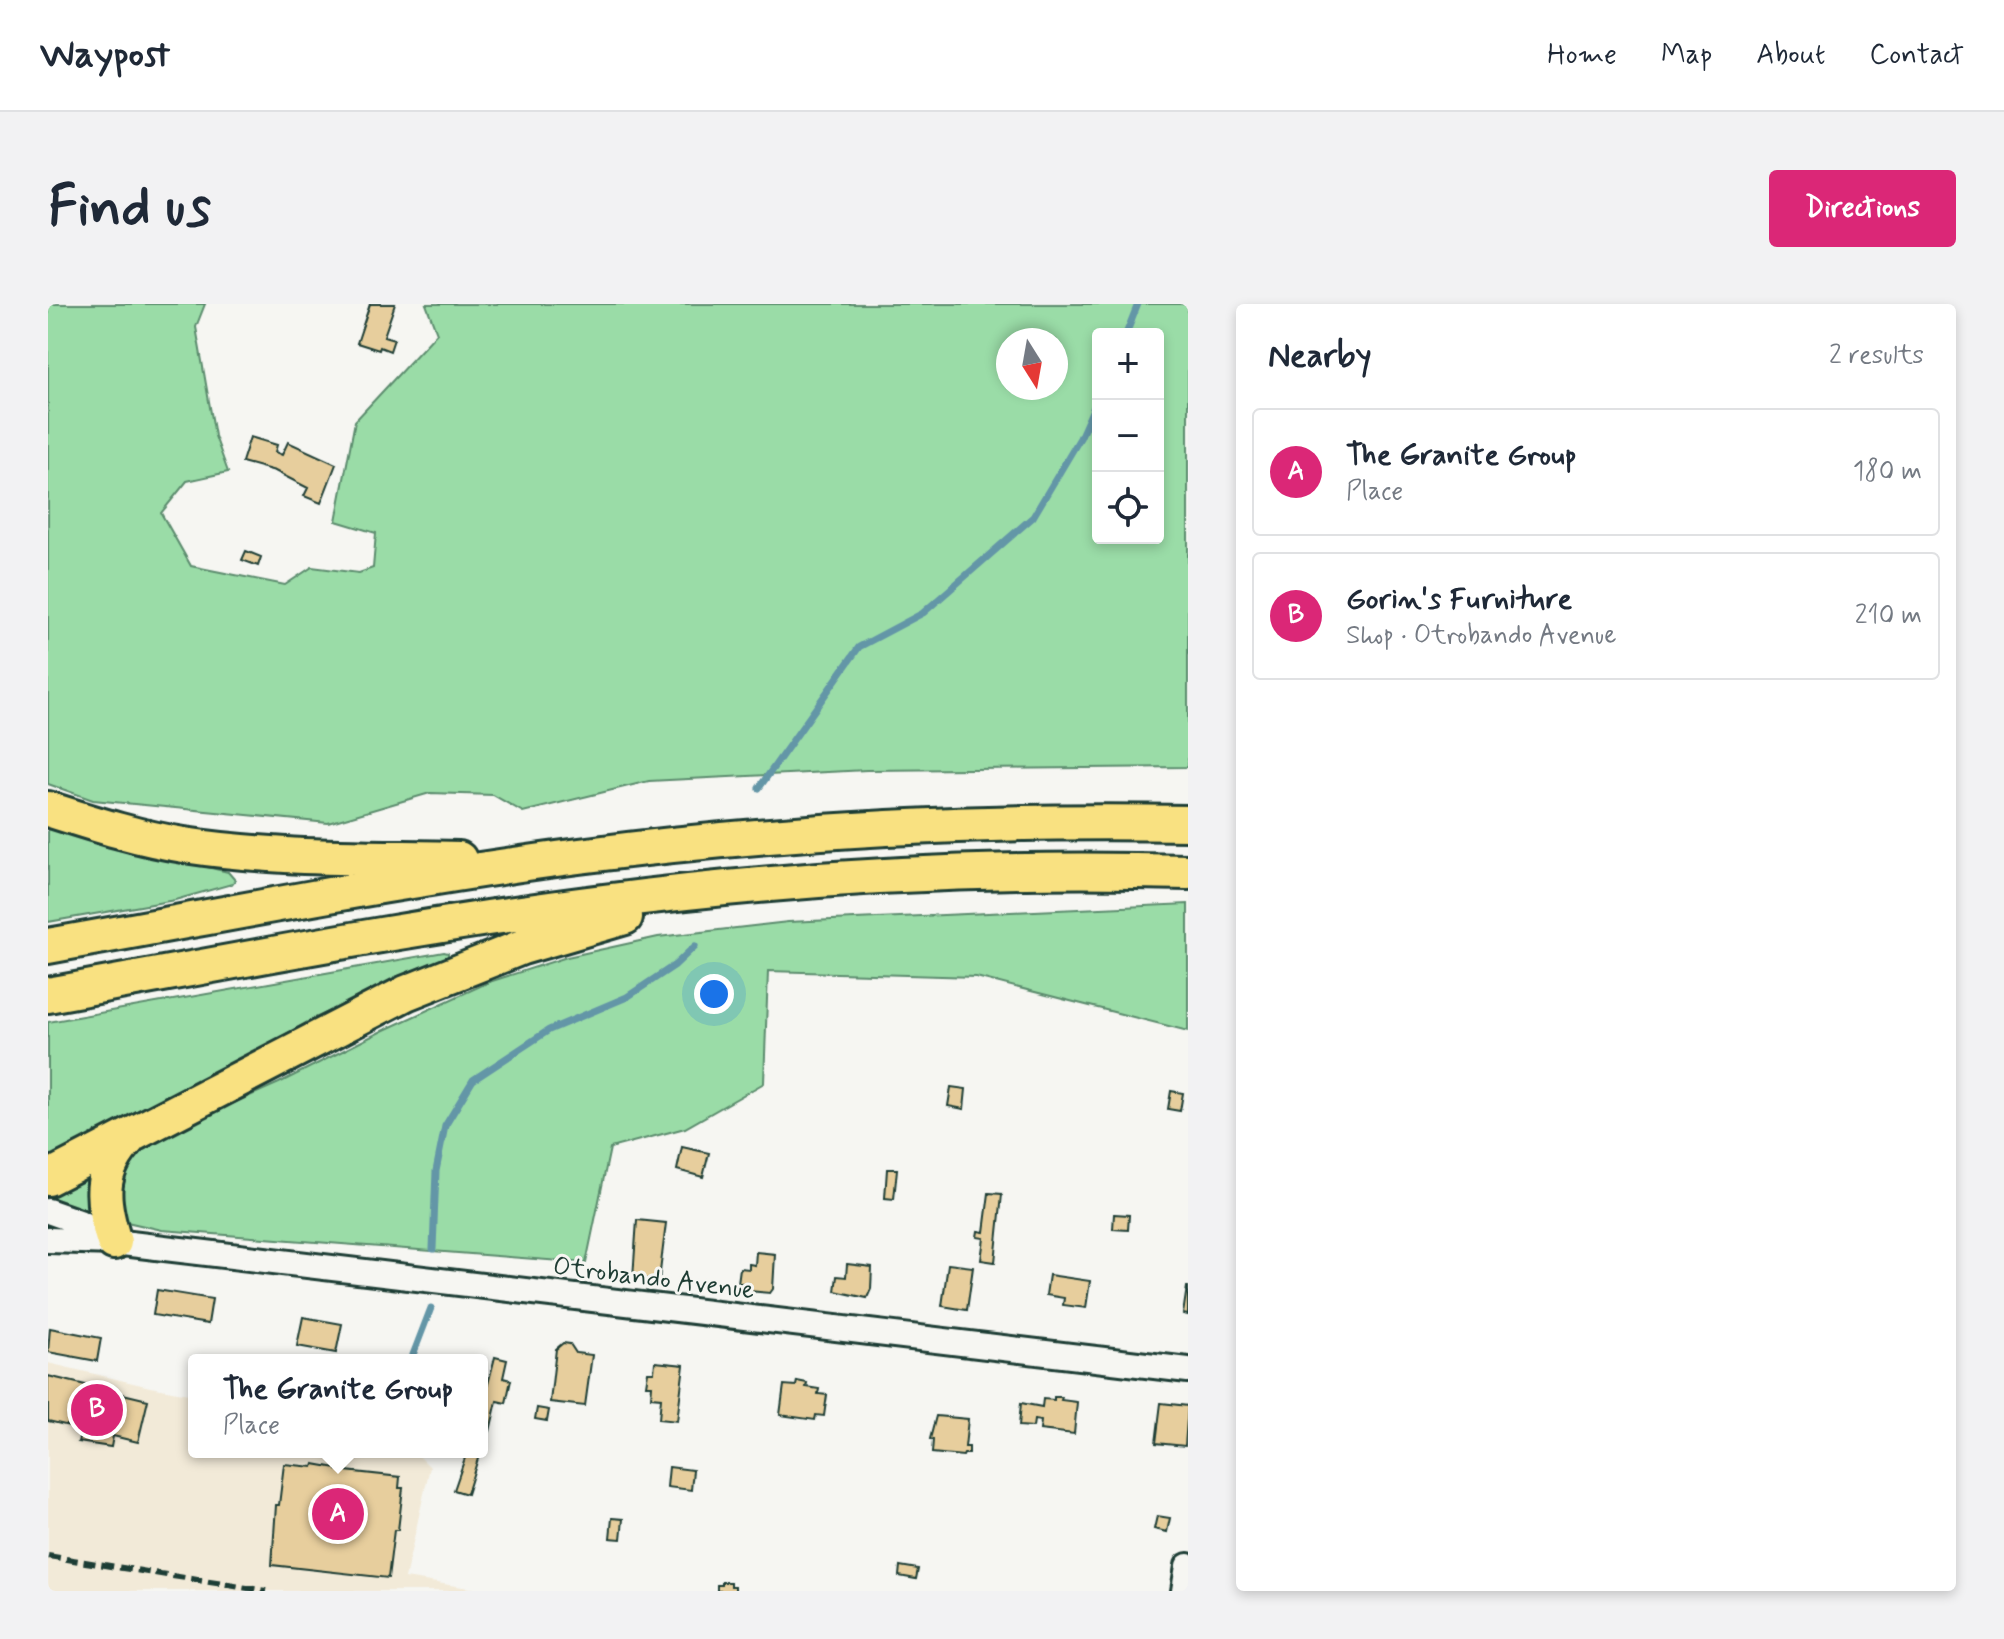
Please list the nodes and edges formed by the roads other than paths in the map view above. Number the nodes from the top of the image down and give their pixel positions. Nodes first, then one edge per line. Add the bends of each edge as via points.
1 (48, 809) edge
2 (1188, 823) edge
3 (547, 860) junction
4 (1188, 872) edge
5 (774, 884) junction
6 (48, 946) edge
7 (48, 995) edge
8 (132, 1134) junction
9 (48, 1178) edge
10 (48, 1211) edge
11 (48, 1240) edge
12 (114, 1242) junction
13 (1188, 1370) edge
14 (1188, 1566) edge
15 (1184, 1591) edge

1 - 3 highway via 148,837 223,850
2 - 3 highway via 864,830
3 - 6 highway
4 - 5 highway via 987,872
5 - 7 highway via 501,916
5 - 8 highway via 582,928 462,969 352,1019
8 - 9 highway
8 - 12 highway via 105,1179
10 - 12 street, Otrobando Avenue
11 - 12 street, Otrobando Avenue
12 - 13 street, Otrobando Avenue
14 - 15 street

